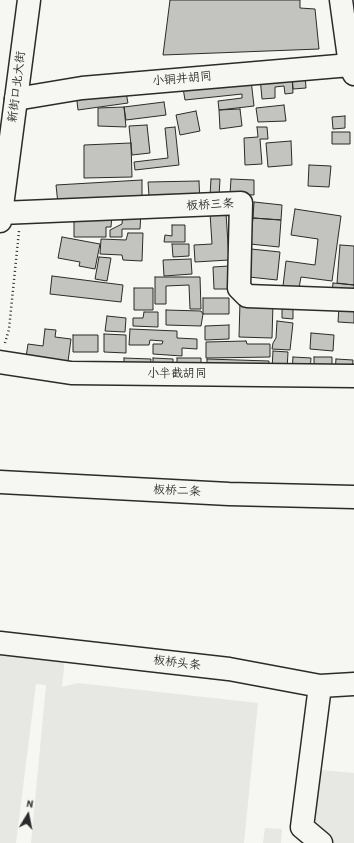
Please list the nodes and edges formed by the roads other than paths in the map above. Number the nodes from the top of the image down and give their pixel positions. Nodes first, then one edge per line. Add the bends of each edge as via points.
1 (29, 0) edge
2 (341, 0) edge
3 (352, 69) edge
4 (16, 99) junction
5 (0, 217) edge
6 (354, 300) edge
7 (0, 362) edge
8 (354, 376) edge
9 (0, 482) edge
10 (354, 497) edge
11 (0, 643) edge
12 (354, 684) edge
13 (320, 686) junction
14 (322, 843) edge

1 - 4 main road, 新街口北大街
2 - 3 main road
3 - 4 main road, 小铜井胡同 via 82,88
4 - 5 main road, 新街口北大街
5 - 6 main road, 板桥三条 via 241,203 239,288 247,296
7 - 8 main road, 小半截胡同 via 71,373
9 - 10 main road, 板桥二条 via 229,494
11 - 13 main road, 板桥头条 via 228,669
12 - 13 main road, 板桥头条
13 - 14 main road via 302,827

